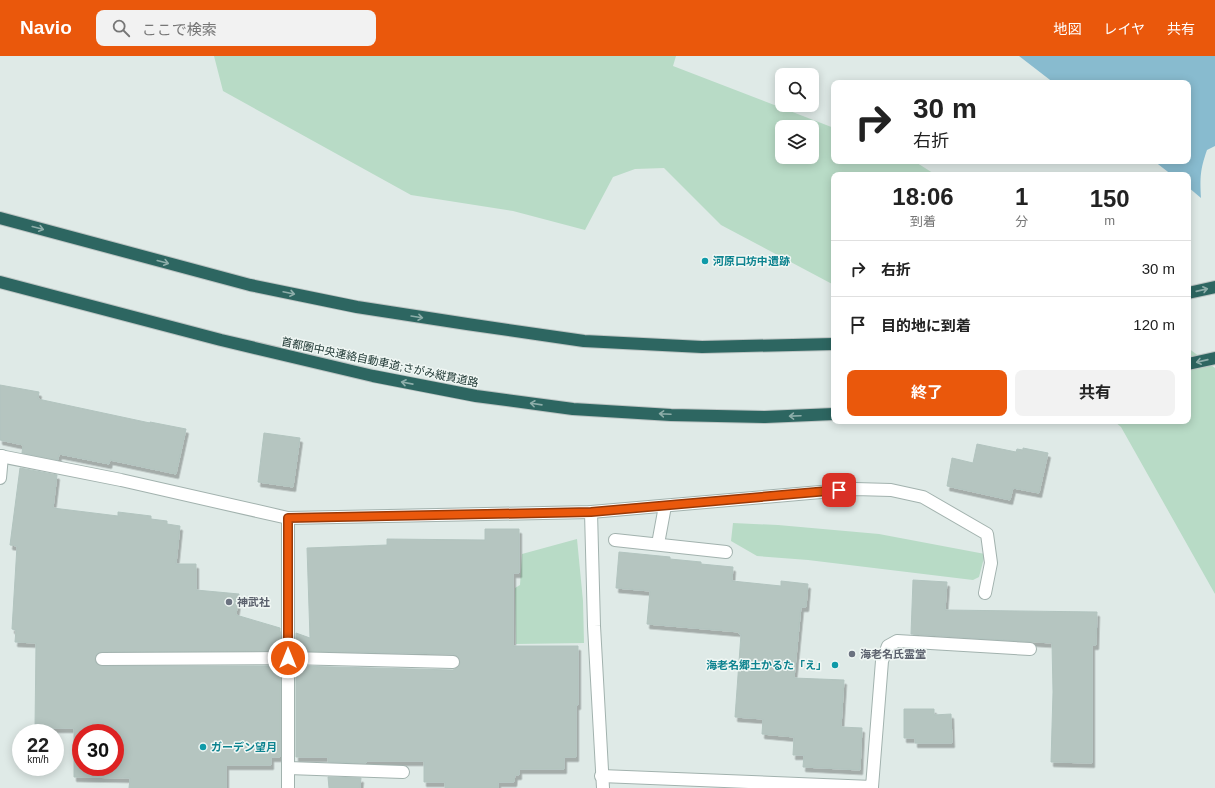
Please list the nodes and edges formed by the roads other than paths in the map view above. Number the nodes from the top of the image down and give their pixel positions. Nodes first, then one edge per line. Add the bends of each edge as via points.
1 (0, 218) edge
2 (0, 282) edge
3 (1215, 287) edge
4 (1191, 292) edge
5 (831, 344) edge
6 (1215, 358) edge
7 (1191, 363) edge
8 (831, 414) edge
9 (1, 456) edge
10 (0, 478) edge
11 (665, 506) junction
12 (591, 512) junction
13 (288, 518) junction
14 (615, 540) dead end
15 (658, 544) junction
16 (726, 552) dead end
17 (985, 593) dead end
18 (1030, 649) dead end
19 (288, 658) junction
20 (102, 659) dead end
21 (453, 662) dead end
22 (288, 768) junction
23 (403, 772) dead end
24 (602, 782) edge
25 (872, 787) edge
26 (288, 788) edge

1 -> 5 highway via 250,285 357,307 467,324 584,341 702,347
8 -> 2 highway, 首都圏中央連絡自動車道;さがみ縦貫道路 via 765,417 671,415 573,409 476,396 373,376 221,340
4 -> 3 highway
6 -> 7 highway
9 - 10 street
9 - 13 street
11 - 12 street
11 - 15 street
11 - 17 street via 855,489 891,490 923,497 987,534 991,563
12 - 13 street
12 - 24 street
13 - 19 street
14 - 15 street
15 - 16 street
18 - 25 street via 897,641 888,646 882,660
19 - 20 street
19 - 21 street
19 - 22 street
22 - 23 street
22 - 26 street
24 - 25 street

